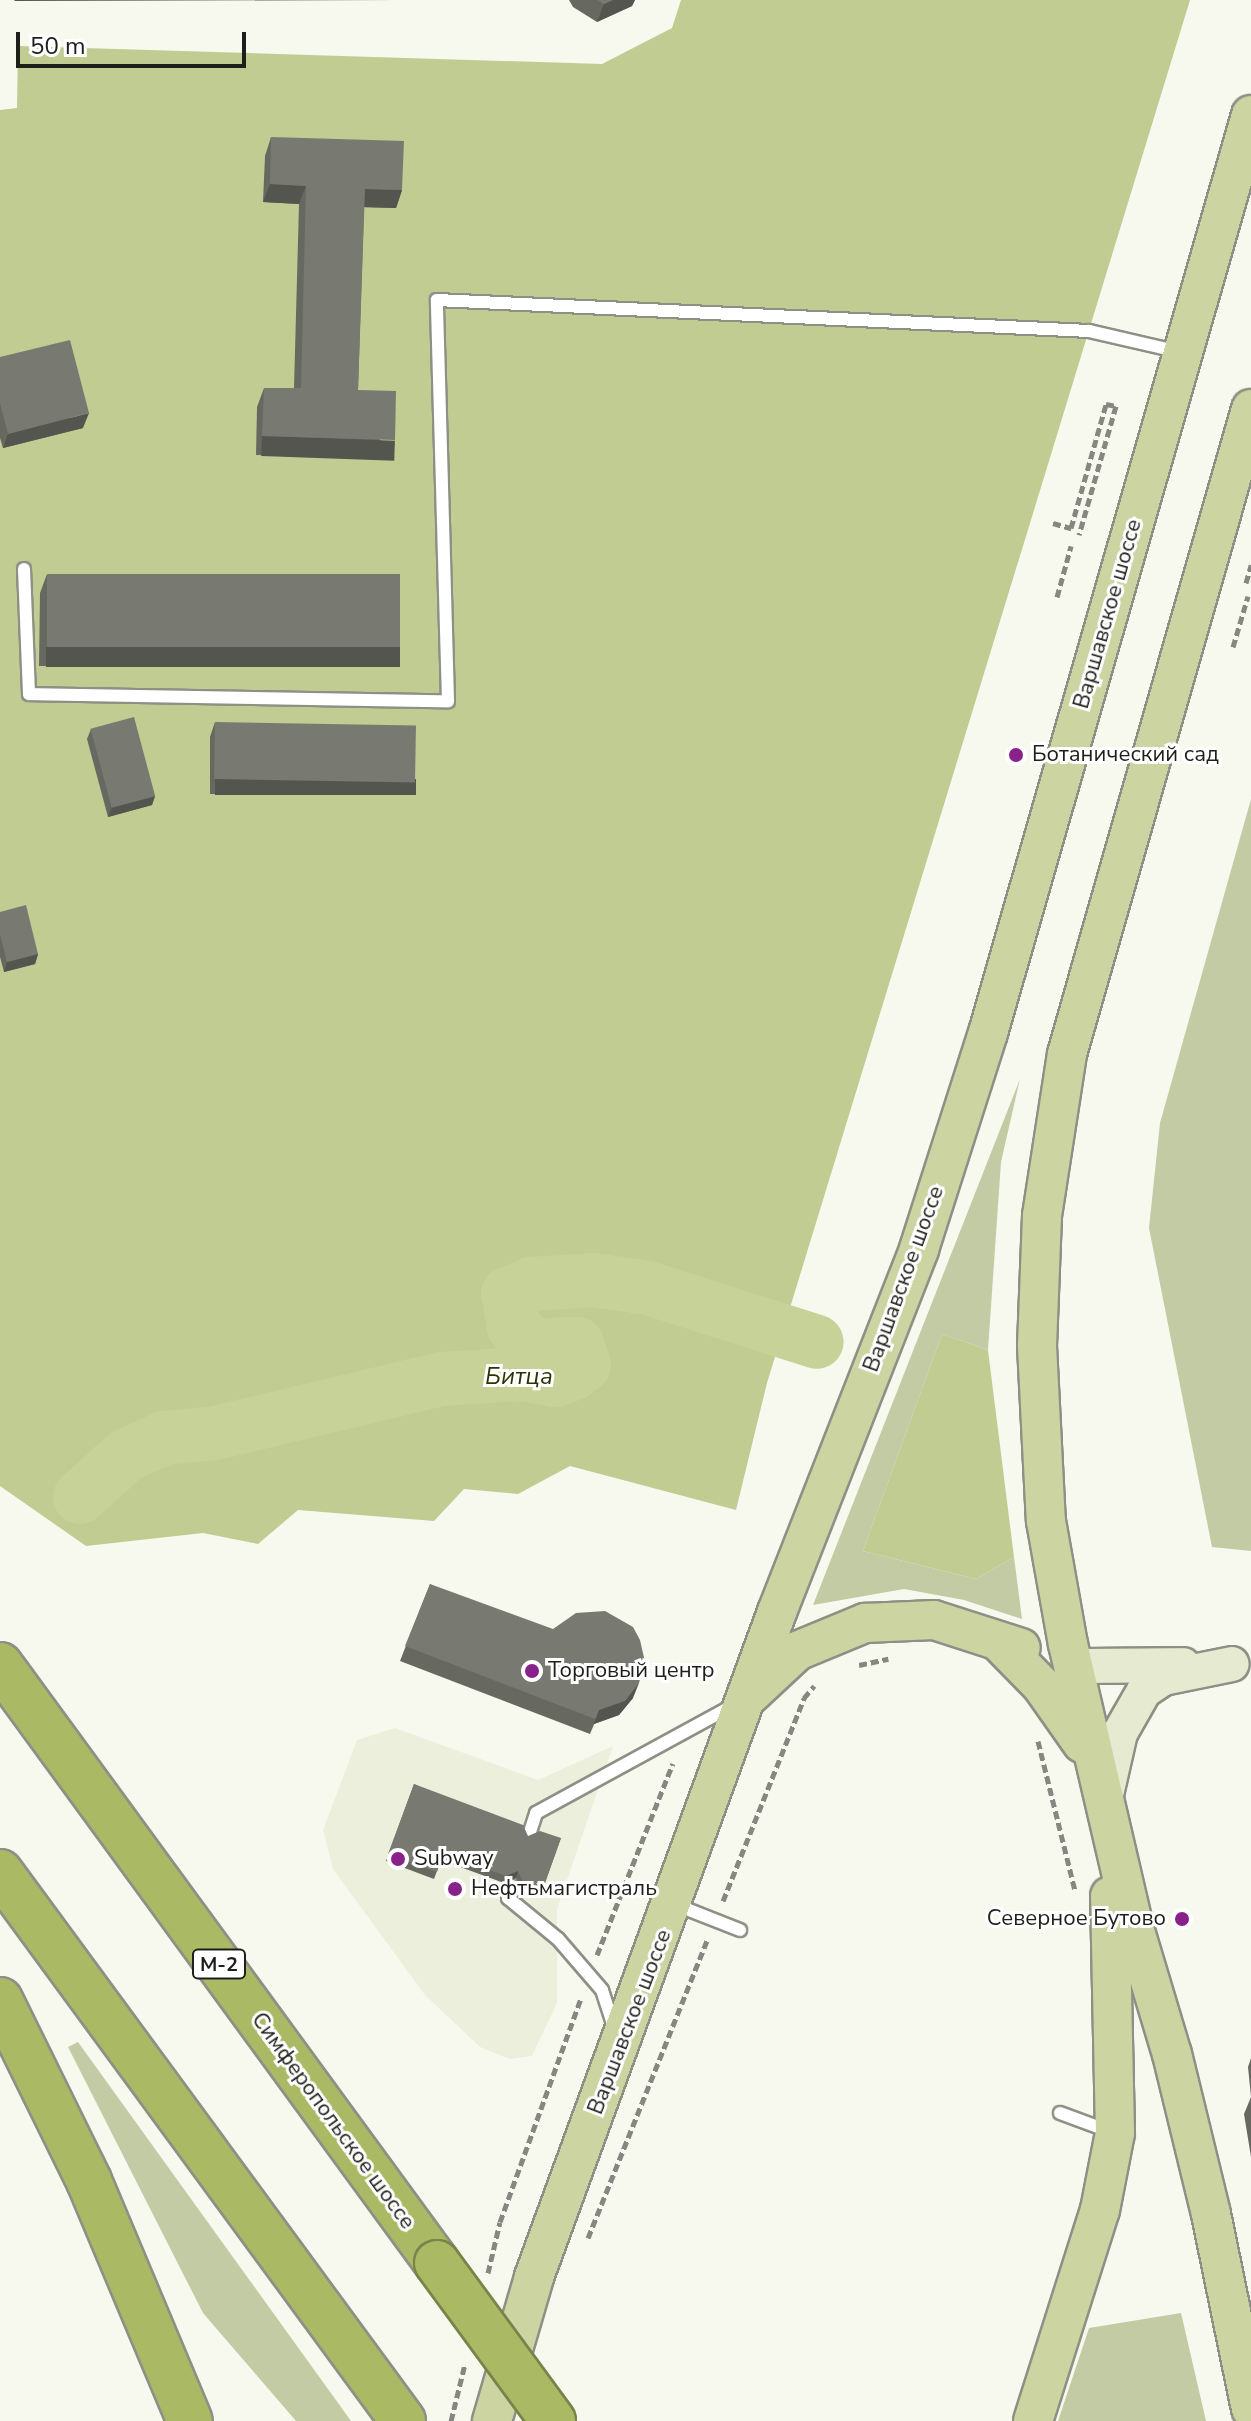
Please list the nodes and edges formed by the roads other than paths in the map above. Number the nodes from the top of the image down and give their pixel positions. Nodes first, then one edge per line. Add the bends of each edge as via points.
1 (1251, 115) edge
2 (1183, 353) junction
3 (1251, 409) edge
4 (24, 569) dead end
5 (998, 1641) junction
6 (1242, 1663) edge
7 (0, 1665) edge
8 (1072, 1666) junction
9 (747, 1697) junction
10 (1105, 1799) junction
11 (529, 1835) edge
12 (0, 1872) edge
13 (512, 1886) edge
14 (674, 1904) junction
15 (740, 1930) dead end
16 (0, 2000) edge
17 (621, 2048) junction
18 (1060, 2113) dead end
19 (1115, 2133) junction
20 (1211, 2214) junction
21 (1251, 2326) edge
22 (1251, 2409) edge
23 (400, 2416) edge
24 (190, 2421) edge
25 (492, 2421) edge
26 (553, 2421) edge
27 (1033, 2421) edge

1 - 2 main road, Варшавское шоссе
2 - 4 lane via 1089,331 437,300 448,701 29,694
2 - 9 main road, Варшавское шоссе via 988,1033 924,1234
3 - 8 main road via 1172,677 1056,1108 1041,1230 1038,1401 1046,1521
5 - 8 main road
5 - 9 main road via 934,1620 865,1623 797,1651
5 - 10 main road via 1069,1721
6 - 8 street
6 - 10 street via 1163,1678 1144,1691 1120,1733
7 - 26 highway, Симферопольское шоссе / М-2, bridge
8 - 10 main road
9 - 11 lane via 536,1813
9 - 14 main road, Варшавское шоссе
10 - 19 main road via 1116,2008
10 - 20 main road
12 - 23 highway
13 - 17 lane via 508,1898 558,1939 602,1990
14 - 15 lane
14 - 17 main road, Варшавское шоссе
16 - 24 highway via 89,2181
17 - 25 main road, Варшавское шоссе via 534,2277
18 - 19 lane
19 - 27 main road via 1100,2210
20 - 21 main road
20 - 22 main road

